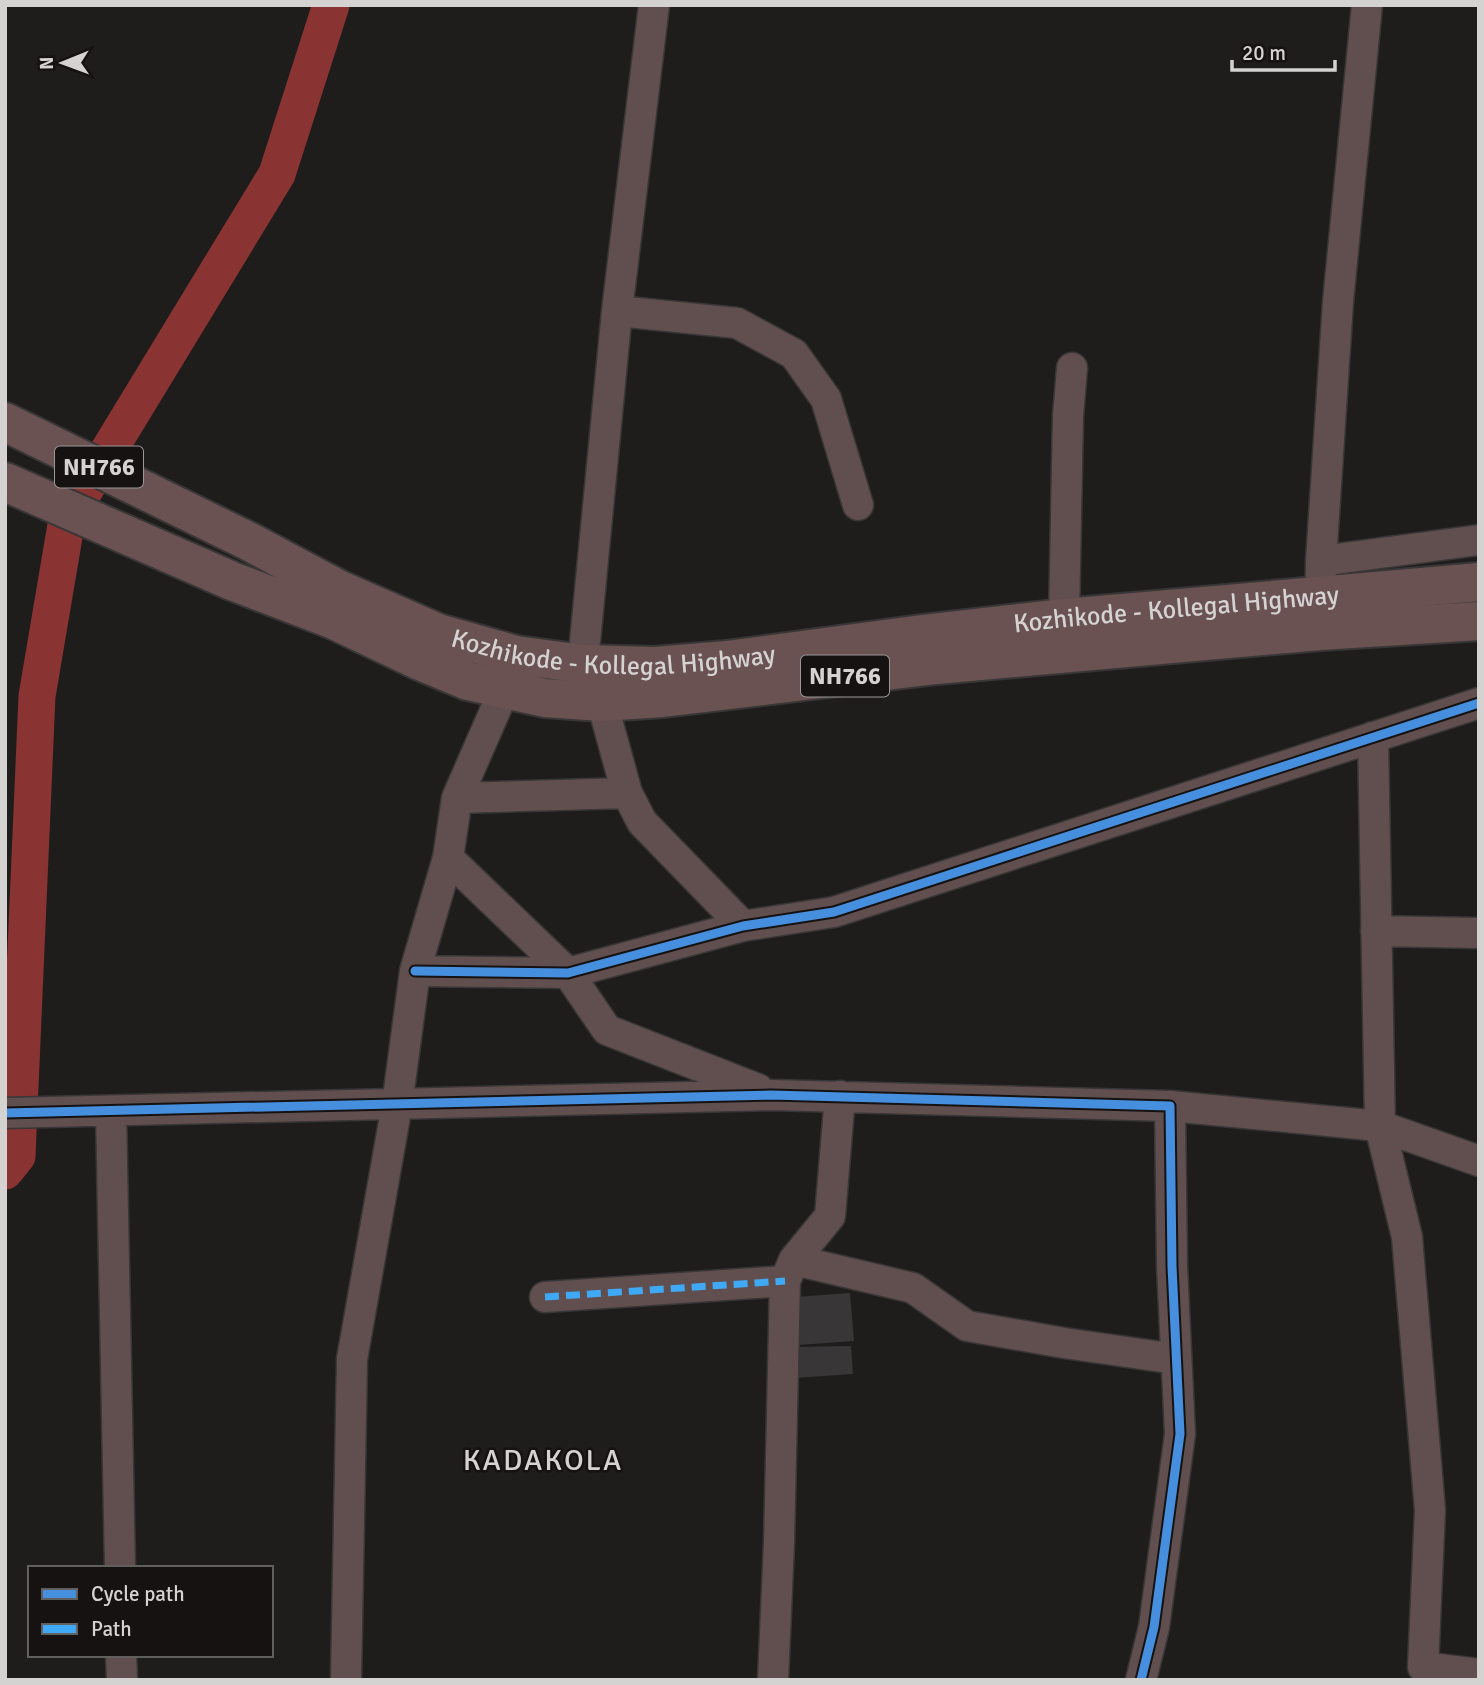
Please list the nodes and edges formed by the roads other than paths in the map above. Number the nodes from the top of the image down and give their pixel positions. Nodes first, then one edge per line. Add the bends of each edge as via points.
1 (654, 5) edge
2 (1367, 5) edge
3 (617, 311) junction
4 (1072, 368) dead end
5 (18, 428) edge
6 (5, 482) edge
7 (858, 505) dead end
8 (1479, 540) edge
9 (1479, 582) edge
10 (1320, 596) junction
11 (1064, 618) junction
12 (1479, 621) edge
13 (505, 688) junction
14 (588, 689) junction
15 (1479, 703) edge
16 (1373, 737) junction
17 (627, 793) junction
18 (457, 798) junction
19 (448, 858) junction
20 (743, 926) junction
21 (1376, 931) junction
22 (1479, 933) edge
23 (415, 971) junction
24 (568, 973) junction
25 (771, 1095) junction
26 (840, 1096) junction
27 (397, 1105) junction
28 (1170, 1106) junction
29 (102, 1111) junction
30 (5, 1113) edge
31 (1380, 1126) junction
32 (1479, 1161) edge
33 (790, 1271) junction
34 (545, 1297) dead end
35 (1176, 1359) junction
36 (120, 1566) edge
37 (121, 1657) edge
38 (1420, 1673) edge
39 (1479, 1674) edge
40 (122, 1680) edge
41 (346, 1680) edge
42 (773, 1680) edge
43 (1141, 1680) edge

1 - 3 street
2 - 10 street via 1338,302
3 - 7 street via 737,323 794,354 827,399
3 - 14 street
4 - 11 street
5 - 14 highway, Kozhikode - Kollegal Highway / NH766 via 340,590 438,633 516,655
6 - 13 highway, Kozhikode - Kollegal Highway / NH766 via 468,681
8 - 10 street
9 - 10 highway, Kozhikode - Kollegal Highway / NH766
10 - 11 highway, Kozhikode - Kollegal Highway / NH766
10 - 12 highway, Kozhikode - Kollegal Highway / NH766
10 - 14 highway, Kozhikode - Kollegal Highway / NH766 via 936,665 663,698
11 - 14 highway, Kozhikode - Kollegal Highway / NH766 via 655,666
13 - 14 highway, Kozhikode - Kollegal Highway / NH766 via 545,698
13 - 18 street
14 - 17 street
15 - 16 street
16 - 20 street via 834,912
16 - 21 street
17 - 18 street
17 - 20 street via 642,822
18 - 19 street
19 - 23 street
19 - 24 street
20 - 24 street
21 - 22 street
21 - 31 street
23 - 24 street
23 - 27 street
24 - 25 street via 607,1030
25 - 26 street
25 - 27 street
26 - 28 street
26 - 33 street via 830,1216
27 - 29 street
27 - 41 street via 352,1359
28 - 31 street
28 - 35 street
29 - 30 street
29 - 36 street
31 - 32 street
31 - 38 street via 1407,1237 1430,1510
33 - 34 street
33 - 35 street via 913,1287 967,1326
33 - 42 street
35 - 43 street via 1180,1434 1154,1628
37 - 40 street
38 - 39 street

